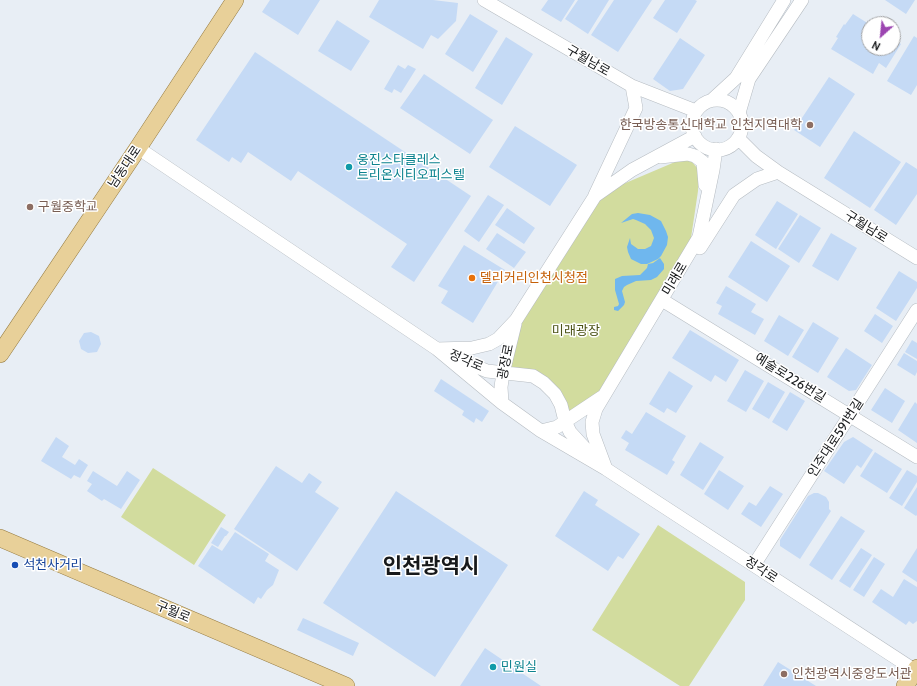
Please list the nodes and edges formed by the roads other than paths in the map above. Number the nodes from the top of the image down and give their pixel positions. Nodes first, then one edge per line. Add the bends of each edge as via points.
1 (235, 0) edge
2 (484, 0) edge
3 (784, 0) edge
4 (802, 0) edge
5 (632, 86) junction
6 (712, 100) junction
7 (696, 111) junction
8 (739, 113) junction
9 (695, 136) junction
10 (738, 138) junction
11 (138, 148) junction
12 (716, 149) junction
13 (654, 158) junction
14 (778, 172) junction
15 (595, 196) junction
16 (707, 197) junction
17 (688, 258) junction
18 (917, 258) edge
19 (662, 300) junction
20 (917, 310) edge
21 (516, 320) junction
22 (437, 349) junction
23 (0, 354) edge
24 (503, 373) junction
25 (603, 396) junction
26 (502, 403) junction
27 (850, 415) junction
28 (565, 422) junction
29 (541, 431) junction
30 (917, 457) edge
31 (606, 469) junction
32 (0, 538) edge
33 (754, 566) junction
34 (916, 670) edge
35 (346, 686) edge
36 (905, 686) edge

1 - 11 main road, 남동대로
2 - 5 street, 구월남로
3 - 6 street via 736,78
4 - 8 street via 749,79
5 - 7 street, 구월남로
5 - 15 street via 636,108
6 - 7 street
6 - 8 street via 725,101
7 - 9 street via 692,123
8 - 10 street via 742,126
9 - 12 street via 703,145
9 - 13 street
10 - 12 street via 728,147
10 - 14 street, 구월남로 via 756,156
11 - 22 street
11 - 23 main road, 남동대로
12 - 16 street, 미래로
13 - 15 street
13 - 16 street via 688,154 695,156 703,162
14 - 17 street via 757,179 734,195 698,251
14 - 18 street, 구월남로
15 - 21 street
16 - 17 street, 미래로 via 699,237
17 - 19 street, 미래로
19 - 25 street, 미래로
19 - 27 street, 예술로226번길
20 - 27 street, 인주대로591번길
21 - 22 street via 498,339 489,344 472,348
21 - 24 street, 광장로
22 - 24 street, 정각로 via 486,371
22 - 26 street, 정각로
24 - 26 street, 광장로
24 - 28 street, 정각로 via 532,376 544,383 561,405
25 - 28 street
25 - 31 street, 미래로 via 592,422 593,434
26 - 29 street, 정각로
27 - 30 street, 예술로226번길
27 - 33 street, 인주대로591번길
28 - 29 street
28 - 31 street, 정각로 via 582,446
29 - 31 street, 정각로
31 - 33 street, 정각로
32 - 35 main road, 구월로
33 - 34 street, 정각로
34 - 36 main road

